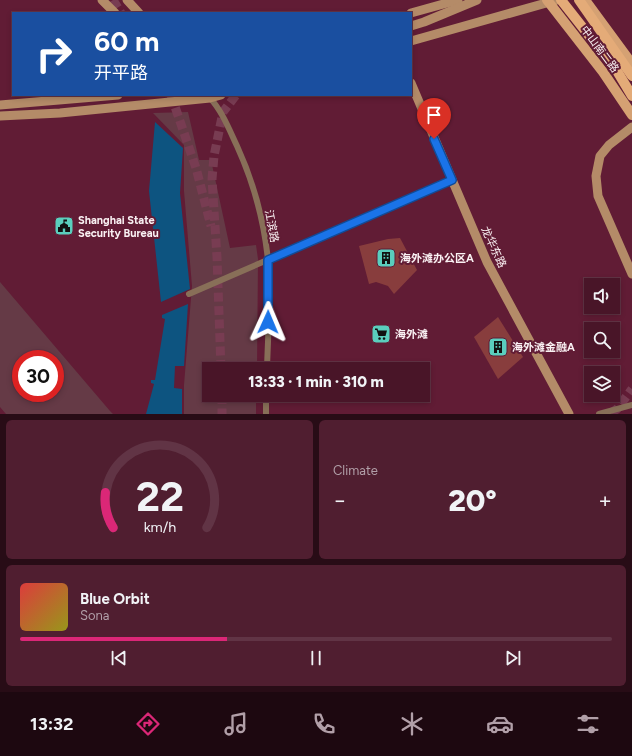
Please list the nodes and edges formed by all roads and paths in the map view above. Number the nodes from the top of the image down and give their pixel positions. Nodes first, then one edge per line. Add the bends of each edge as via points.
1 (102, 0) edge
2 (127, 0) edge
3 (458, 0) edge
4 (477, 0) edge
5 (562, 0) edge
6 (579, 0) edge
7 (585, 0) edge
8 (551, 1) edge
9 (114, 12) edge
10 (138, 12) edge
11 (412, 13) edge
12 (412, 26) edge
13 (412, 41) edge
14 (632, 64) edge
15 (632, 76) edge
16 (412, 85) edge
17 (106, 96) edge
18 (208, 96) edge
19 (632, 96) edge
20 (0, 105) edge
21 (632, 115) edge
22 (0, 116) edge
23 (632, 127) edge
24 (452, 180) junction
25 (268, 260) junction
26 (632, 274) edge
27 (189, 294) dead end
28 (267, 362) edge
29 (266, 402) edge
30 (632, 405) edge
31 (266, 414) edge
32 (569, 414) edge
33 (599, 414) edge

1 - 9 main road
2 - 10 main road
3 - 11 main road
4 - 12 main road
5 - 19 highway via 617,71
6 - 15 highway
7 - 14 main road, 中山南二路
8 - 13 main road
8 - 21 main road, 中山南二路
16 - 24 main road, 龙华东路
17 - 20 main road
18 - 22 main road via 60,113
18 - 25 street, 江滨路 via 215,103 232,134 247,171 259,211
23 - 26 main road via 608,145 600,156 596,176 598,196
24 - 25 street
24 - 32 main road, 龙华东路 via 487,262
25 - 27 street
25 - 28 street, 江滨路
29 - 31 street
30 - 33 street

